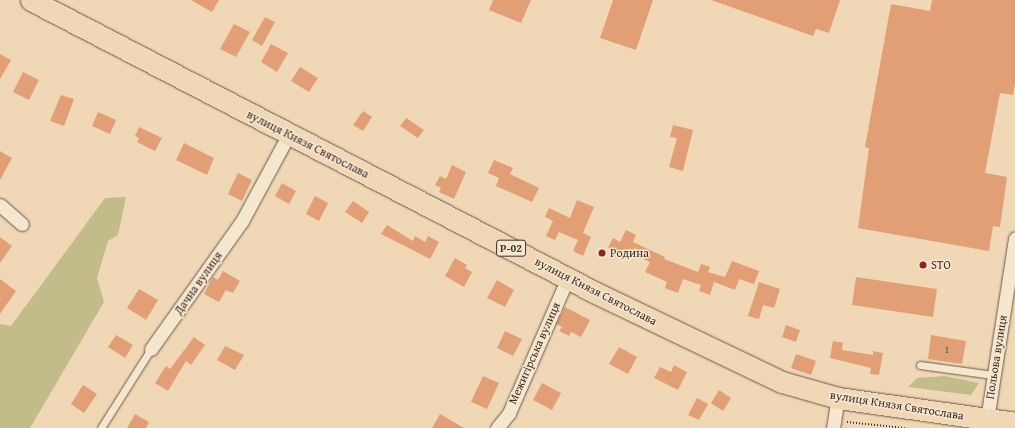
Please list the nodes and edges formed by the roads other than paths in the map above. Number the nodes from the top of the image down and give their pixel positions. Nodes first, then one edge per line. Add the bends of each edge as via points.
1 (31, 0) edge
2 (289, 134) junction
3 (0, 205) edge
4 (22, 224) dead end
5 (1015, 238) edge
6 (568, 277) junction
7 (151, 349) joint
8 (920, 365) dead end
9 (993, 375) junction
10 (838, 398) junction
11 (986, 423) edge
12 (1015, 423) edge
13 (834, 424) edge
14 (101, 428) edge
15 (497, 428) edge

1 - 2 main road, вулиця Князя Святослава / Р-02
2 - 6 main road, вулиця Князя Святослава / Р-02
2 - 7 street, Дачна вулиця via 242,221
3 - 4 street
5 - 9 street, Польова вулиця
6 - 10 main road, вулиця Князя Святослава / Р-02 via 782,382
6 - 15 street, Межигірська вулиця via 511,408
7 - 14 lane, Дачна вулиця
8 - 9 lane
9 - 11 street, Польова вулиця
10 - 11 main road, вулиця Князя Святослава / Р-02
10 - 13 street
11 - 12 main road, вулиця Князя Святослава / Р-02

